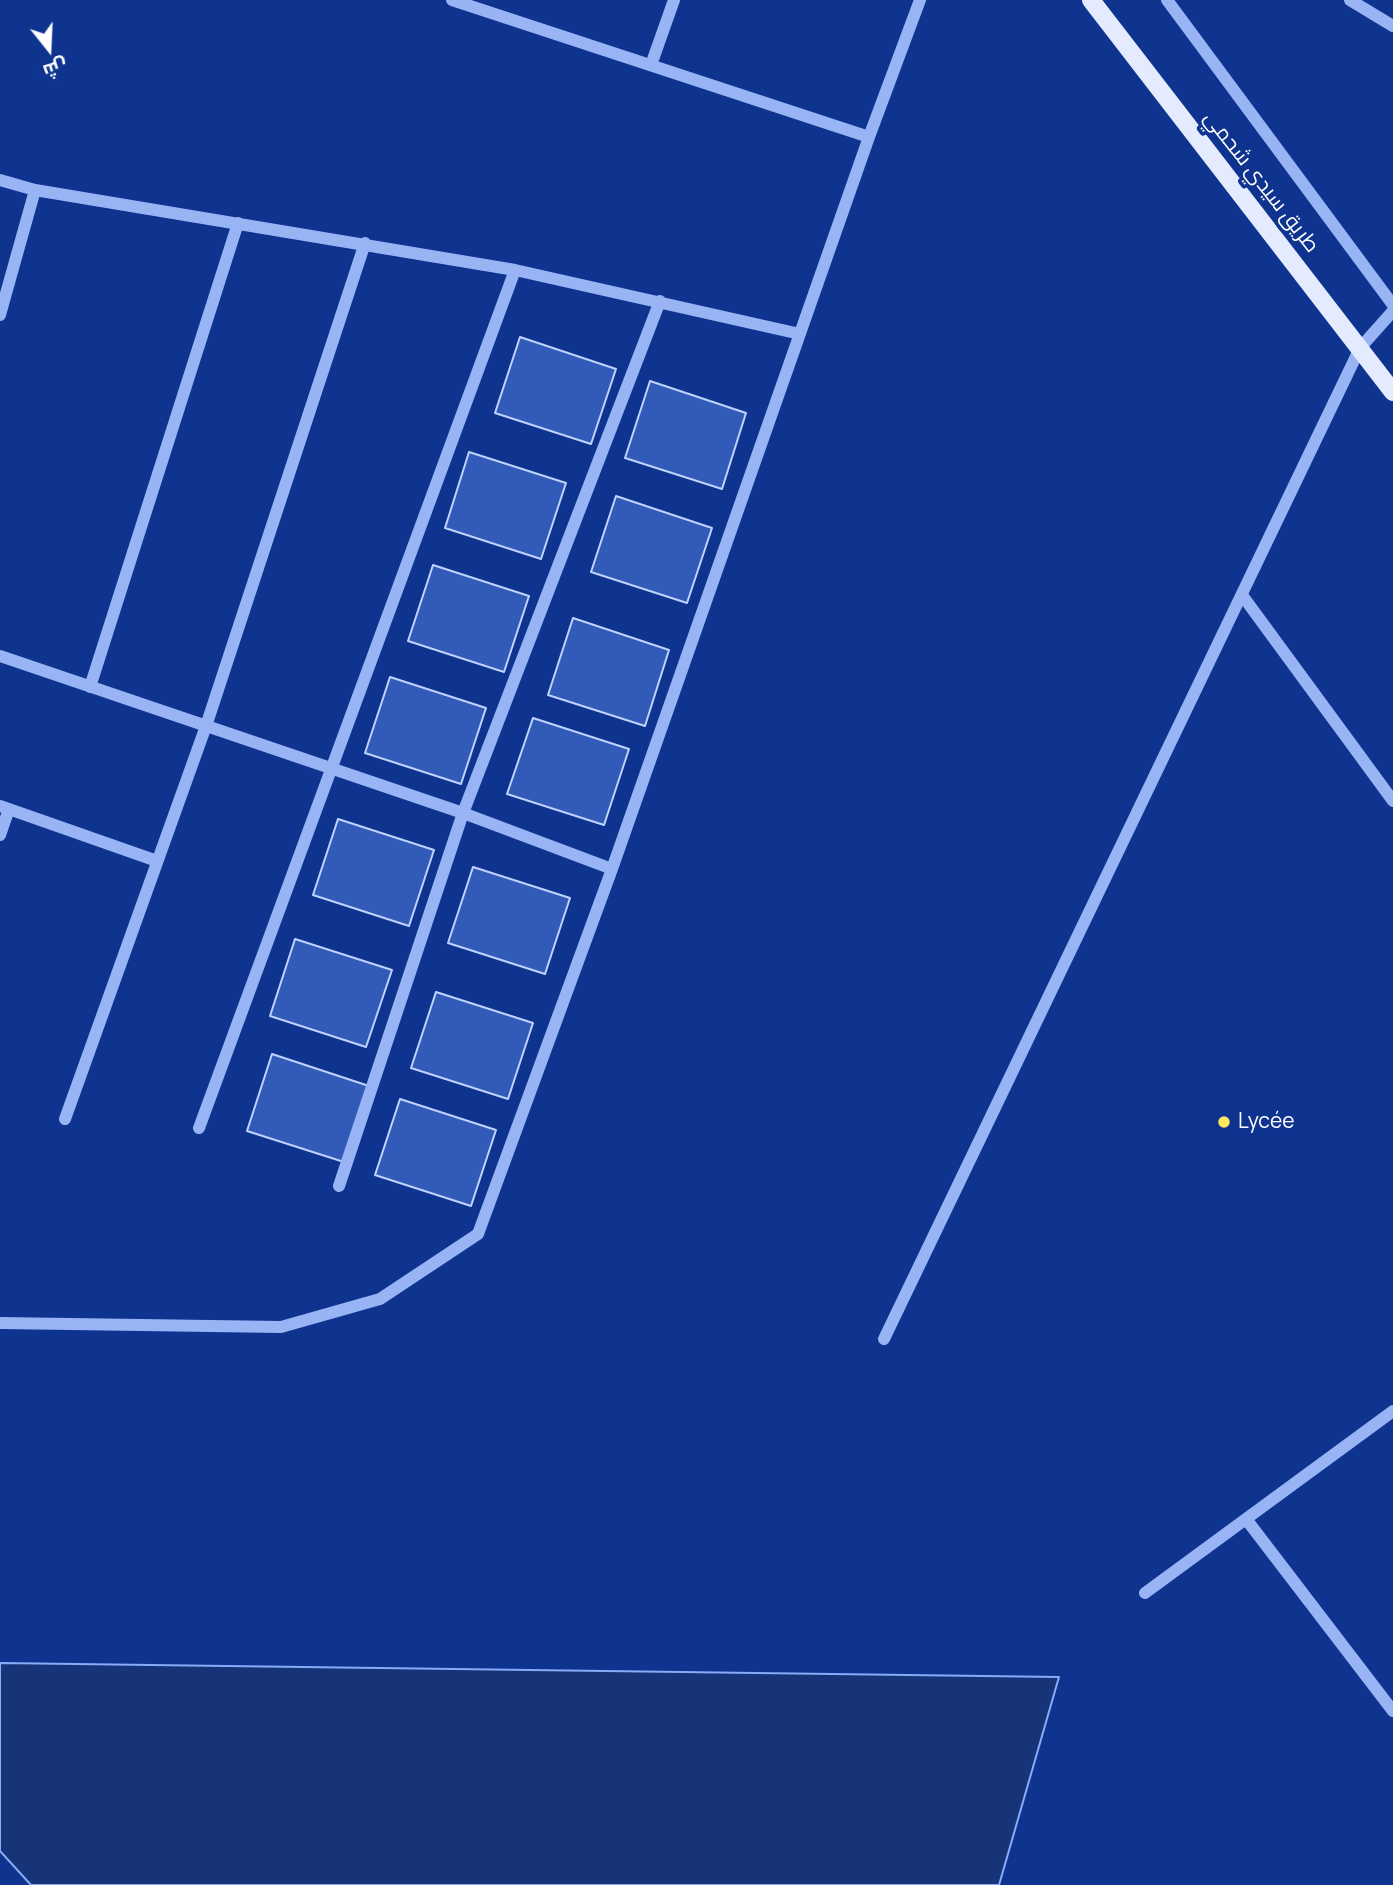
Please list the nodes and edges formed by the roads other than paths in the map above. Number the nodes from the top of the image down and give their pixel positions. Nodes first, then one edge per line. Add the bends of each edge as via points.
1 (452, 0) edge
2 (674, 0) edge
3 (920, 0) edge
4 (1091, 0) edge
5 (1167, 0) edge
6 (1350, 0) edge
7 (1393, 26) edge
8 (651, 65) junction
9 (869, 137) junction
10 (0, 180) edge
11 (35, 190) junction
12 (238, 223) junction
13 (365, 243) junction
14 (515, 270) junction
15 (660, 301) junction
16 (1393, 305) edge
17 (1393, 311) edge
18 (0, 315) edge
19 (800, 334) junction
20 (1360, 348) junction
21 (1393, 393) edge
22 (1242, 595) junction
23 (0, 656) edge
24 (90, 687) junction
25 (206, 726) junction
26 (330, 768) junction
27 (1393, 801) edge
28 (5, 807) edge
29 (463, 813) junction
30 (0, 835) edge
31 (158, 861) junction
32 (612, 869) junction
33 (65, 1119) dead end
34 (199, 1128) dead end
35 (339, 1186) dead end
36 (0, 1323) edge
37 (884, 1339) dead end
38 (1393, 1412) edge
39 (1247, 1519) junction
40 (1145, 1593) dead end
41 (1393, 1711) edge

1 - 8 street
2 - 8 street
3 - 9 street
4 - 20 main road, طريق سيدي شحمي
5 - 16 street
6 - 7 street
8 - 9 street
9 - 19 street
10 - 11 street
11 - 12 street
11 - 18 street
12 - 13 street
12 - 24 street
13 - 14 street
13 - 25 street
14 - 15 street
14 - 26 street
15 - 19 street
15 - 29 street
17 - 20 street
19 - 32 street
20 - 21 main road, طريق سيدي شحمي
20 - 22 street
22 - 27 street
22 - 37 street
23 - 24 street
24 - 25 street
25 - 26 street
25 - 31 street
26 - 29 street
26 - 34 street
28 - 30 street
28 - 31 street
29 - 32 street
29 - 35 street
31 - 33 street
32 - 36 street via 478,1234 380,1299 281,1327
38 - 39 street
39 - 40 street
39 - 41 street

